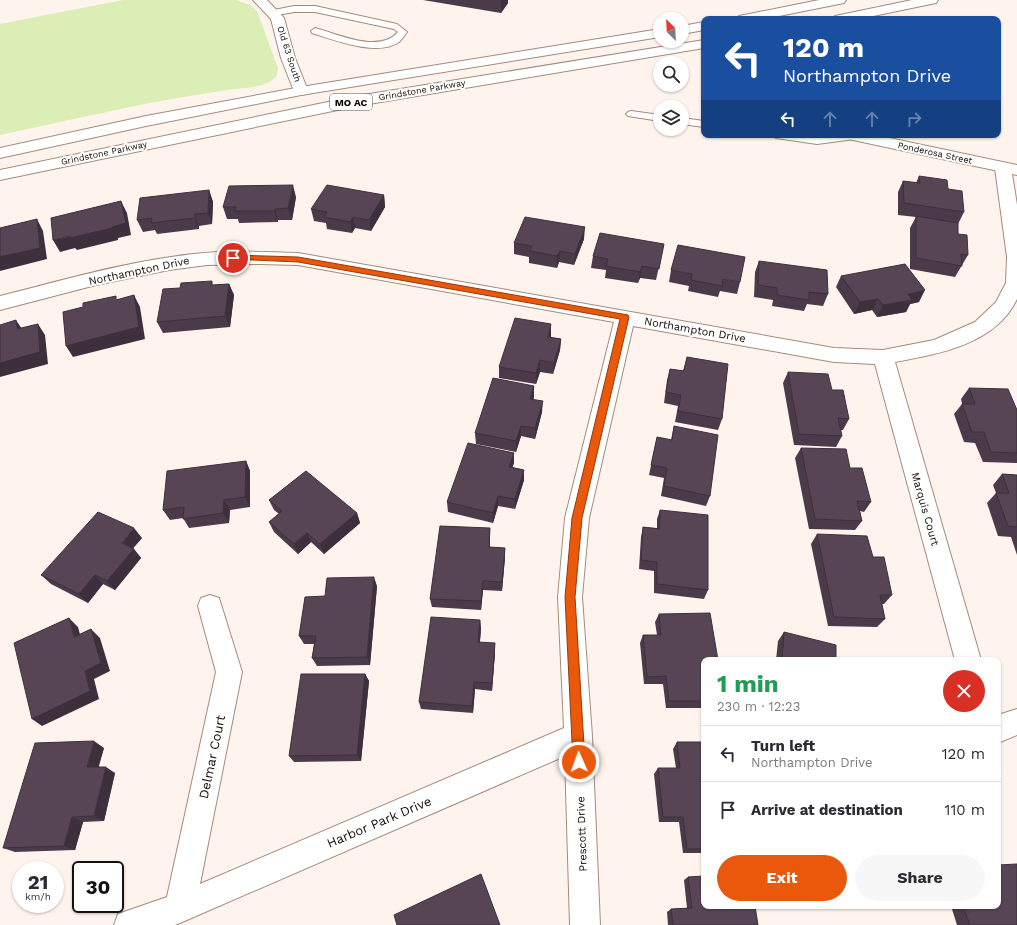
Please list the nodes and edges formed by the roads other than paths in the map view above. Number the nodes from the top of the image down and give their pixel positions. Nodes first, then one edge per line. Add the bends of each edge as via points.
1 (260, 0) edge
2 (839, 0) edge
3 (930, 0) edge
4 (335, 12) junction
5 (272, 13) junction
6 (759, 16) edge
7 (854, 16) edge
8 (701, 27) edge
9 (689, 29) edge
10 (653, 34) edge
11 (701, 44) edge
12 (302, 91) junction
13 (631, 114) dead end
14 (653, 117) edge
15 (689, 122) edge
16 (701, 124) edge
17 (796, 138) edge
18 (839, 138) edge
19 (863, 138) edge
20 (0, 153) edge
21 (1010, 169) edge
22 (0, 175) edge
23 (0, 303) edge
24 (625, 317) junction
25 (882, 358) junction
26 (210, 606) dead end
27 (967, 657) edge
28 (1017, 722) edge
29 (1001, 728) edge
30 (578, 736) junction
31 (180, 908) junction
32 (129, 925) edge
33 (585, 925) edge

1 - 5 street, Old 63 South
2 - 6 street
3 - 7 street
4 - 4 lane via 397,27 403,32 400,38 387,45 369,45 315,31
4 - 5 lane via 301,9
5 - 12 street, Old 63 South via 277,18 288,58
8 - 9 street
10 - 12 street, Grindstone Parkway / MO AC
11 - 22 street, Grindstone Parkway / MO AC via 357,101
12 - 20 street, Grindstone Parkway / MO AC
13 - 14 lane
15 - 16 lane
17 - 18 lane via 817,141
19 - 21 street, Ponderosa Street
21 - 25 street, Northampton Drive via 1016,257 1015,283 1004,306 982,327 938,347
23 - 24 street, Northampton Drive via 140,269 194,260 246,257 298,259
24 - 25 street, Northampton Drive via 834,355
24 - 30 street, Prescott Drive via 577,518 570,597
25 - 27 street, Marquis Court
26 - 31 street, Delmar Court via 229,672
28 - 29 street
30 - 31 street, Harbor Park Drive
30 - 33 street, Prescott Drive
31 - 32 street, Harbor Park Drive

